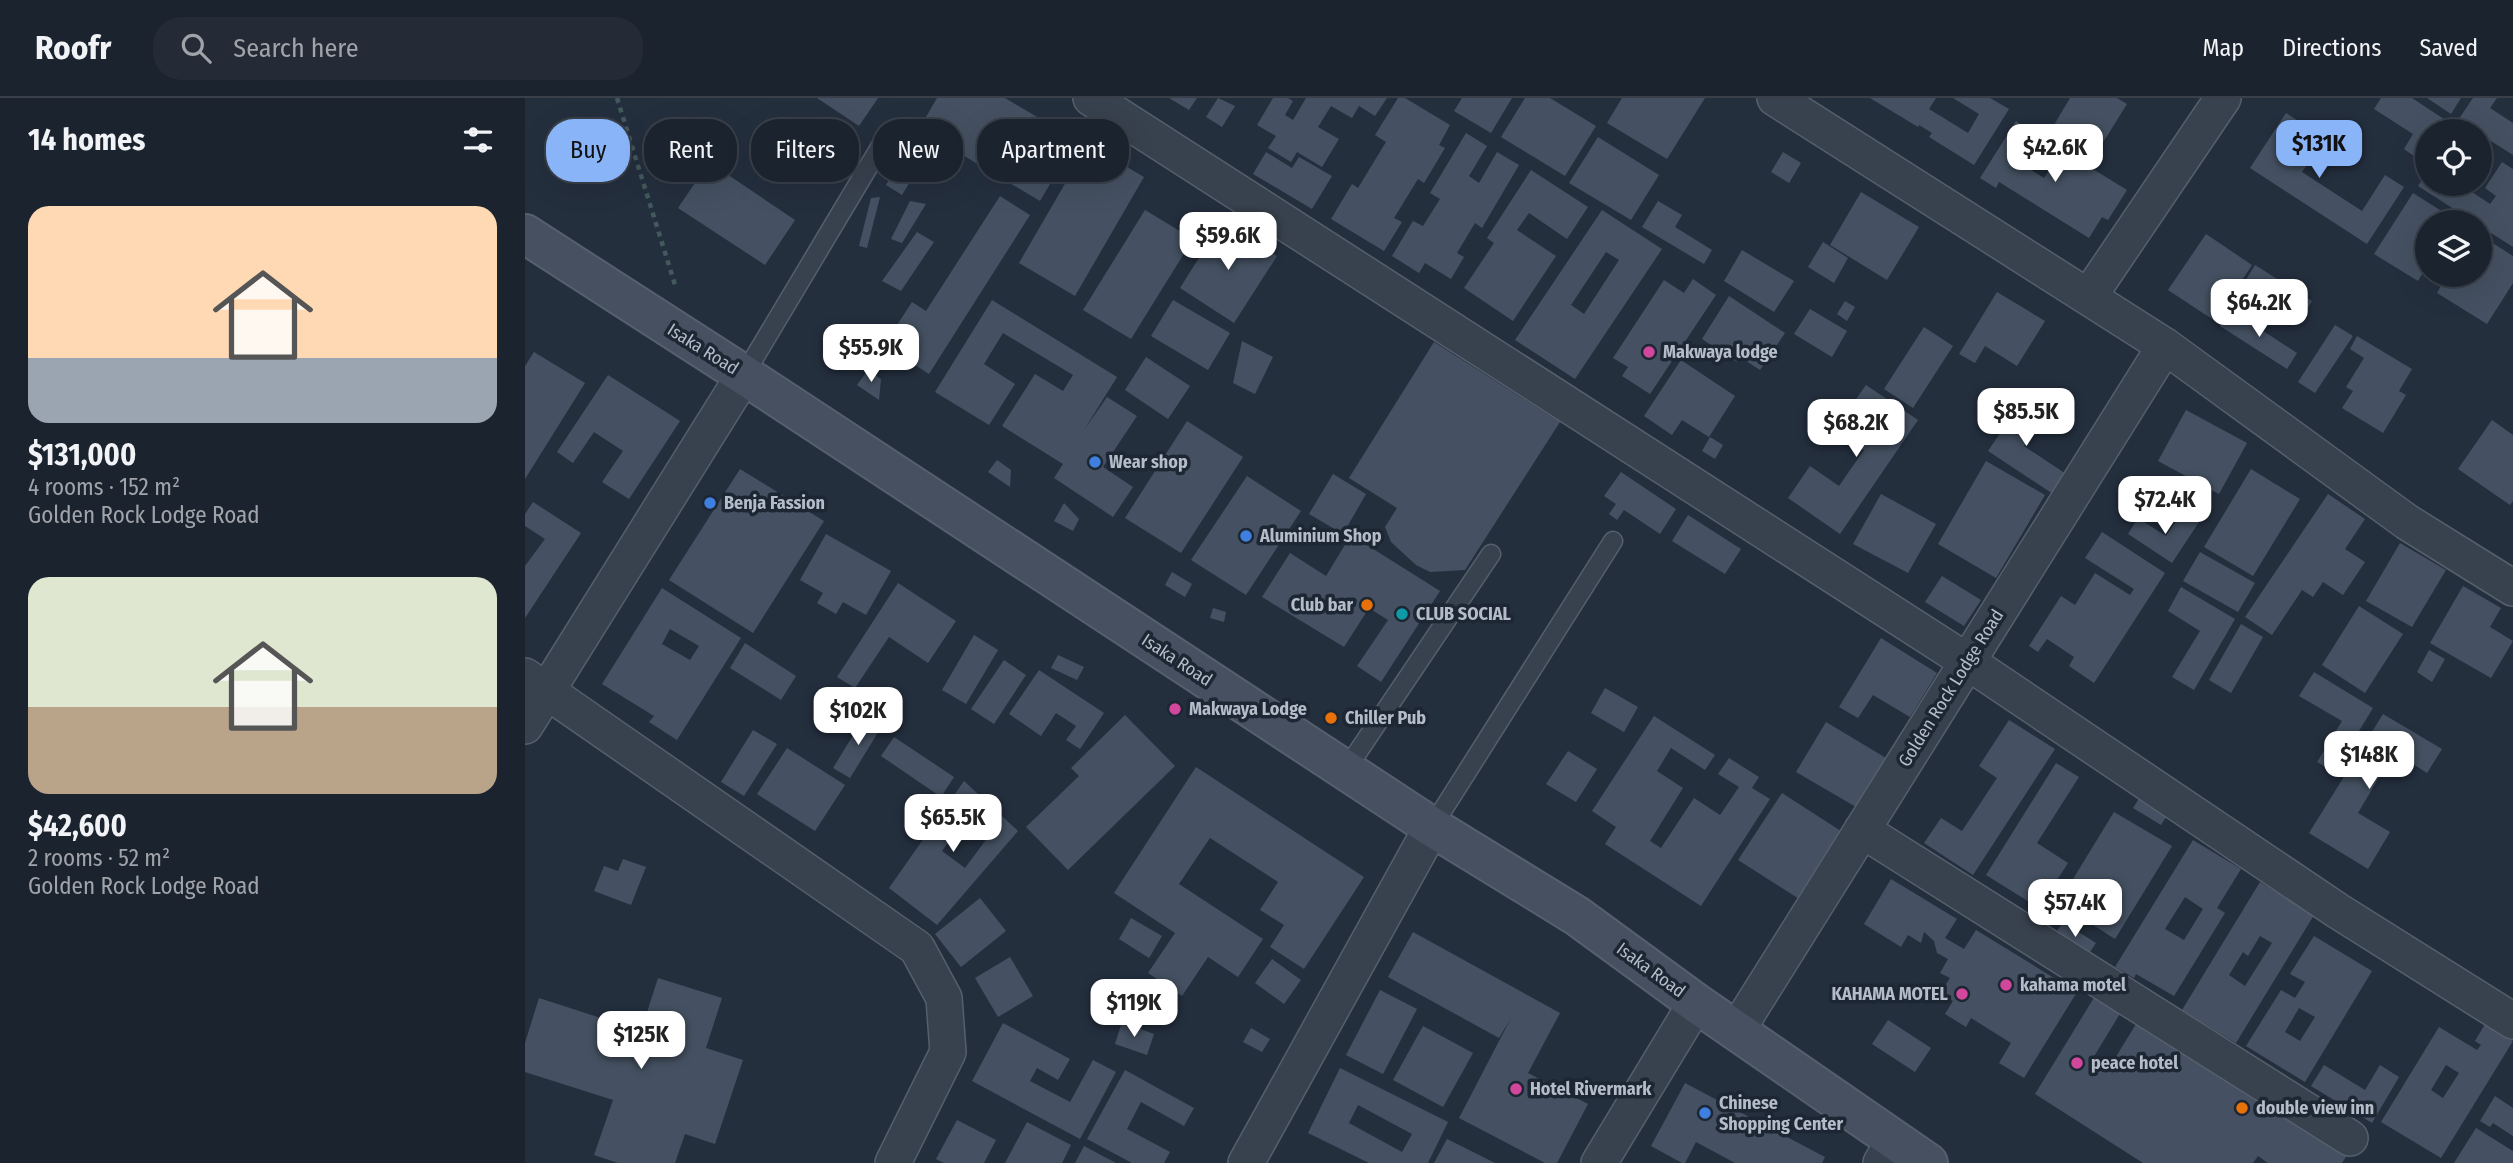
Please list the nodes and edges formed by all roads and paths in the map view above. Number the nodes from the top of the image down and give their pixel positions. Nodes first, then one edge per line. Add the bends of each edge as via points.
1 (617, 98) edge
2 (1091, 98) edge
3 (1775, 98) edge
4 (2223, 98) edge
5 (873, 159) edge
6 (525, 234) edge
7 (677, 292) dead end
8 (2089, 296) junction
9 (2165, 346) junction
10 (744, 376) junction
11 (1613, 541) dead end
12 (1491, 554) dead end
13 (2513, 588) edge
14 (1968, 662) junction
15 (536, 683) edge
16 (525, 726) edge
17 (1345, 771) junction
18 (1431, 827) junction
19 (1862, 830) junction
20 (1696, 1003) junction
21 (2513, 1021) edge
22 (1737, 1030) junction
23 (2350, 1138) dead end
24 (1887, 1152) edge
25 (893, 1163) edge
26 (1245, 1163) edge
27 (1599, 1163) edge
28 (1928, 1163) edge

1 - 7 path
2 - 14 street
3 - 8 street
4 - 8 street
5 - 10 lane
6 - 10 street, Isaka Road
8 - 9 street
9 - 13 street via 2407,522
9 - 14 street, Golden Rock Lodge Road
10 - 15 street
10 - 17 street, Isaka Road
11 - 18 lane
12 - 17 lane
14 - 19 street, Golden Rock Lodge Road
14 - 21 street via 2338,911
15 - 16 street
15 - 25 street via 917,948 944,998 949,1052
17 - 18 street, Isaka Road
18 - 20 street, Isaka Road via 1577,916
18 - 26 street
19 - 22 street, Golden Rock Lodge Road
19 - 23 street
20 - 22 street, Isaka Road
20 - 27 street
22 - 24 street, Isaka Road
24 - 28 street, Isaka Road

